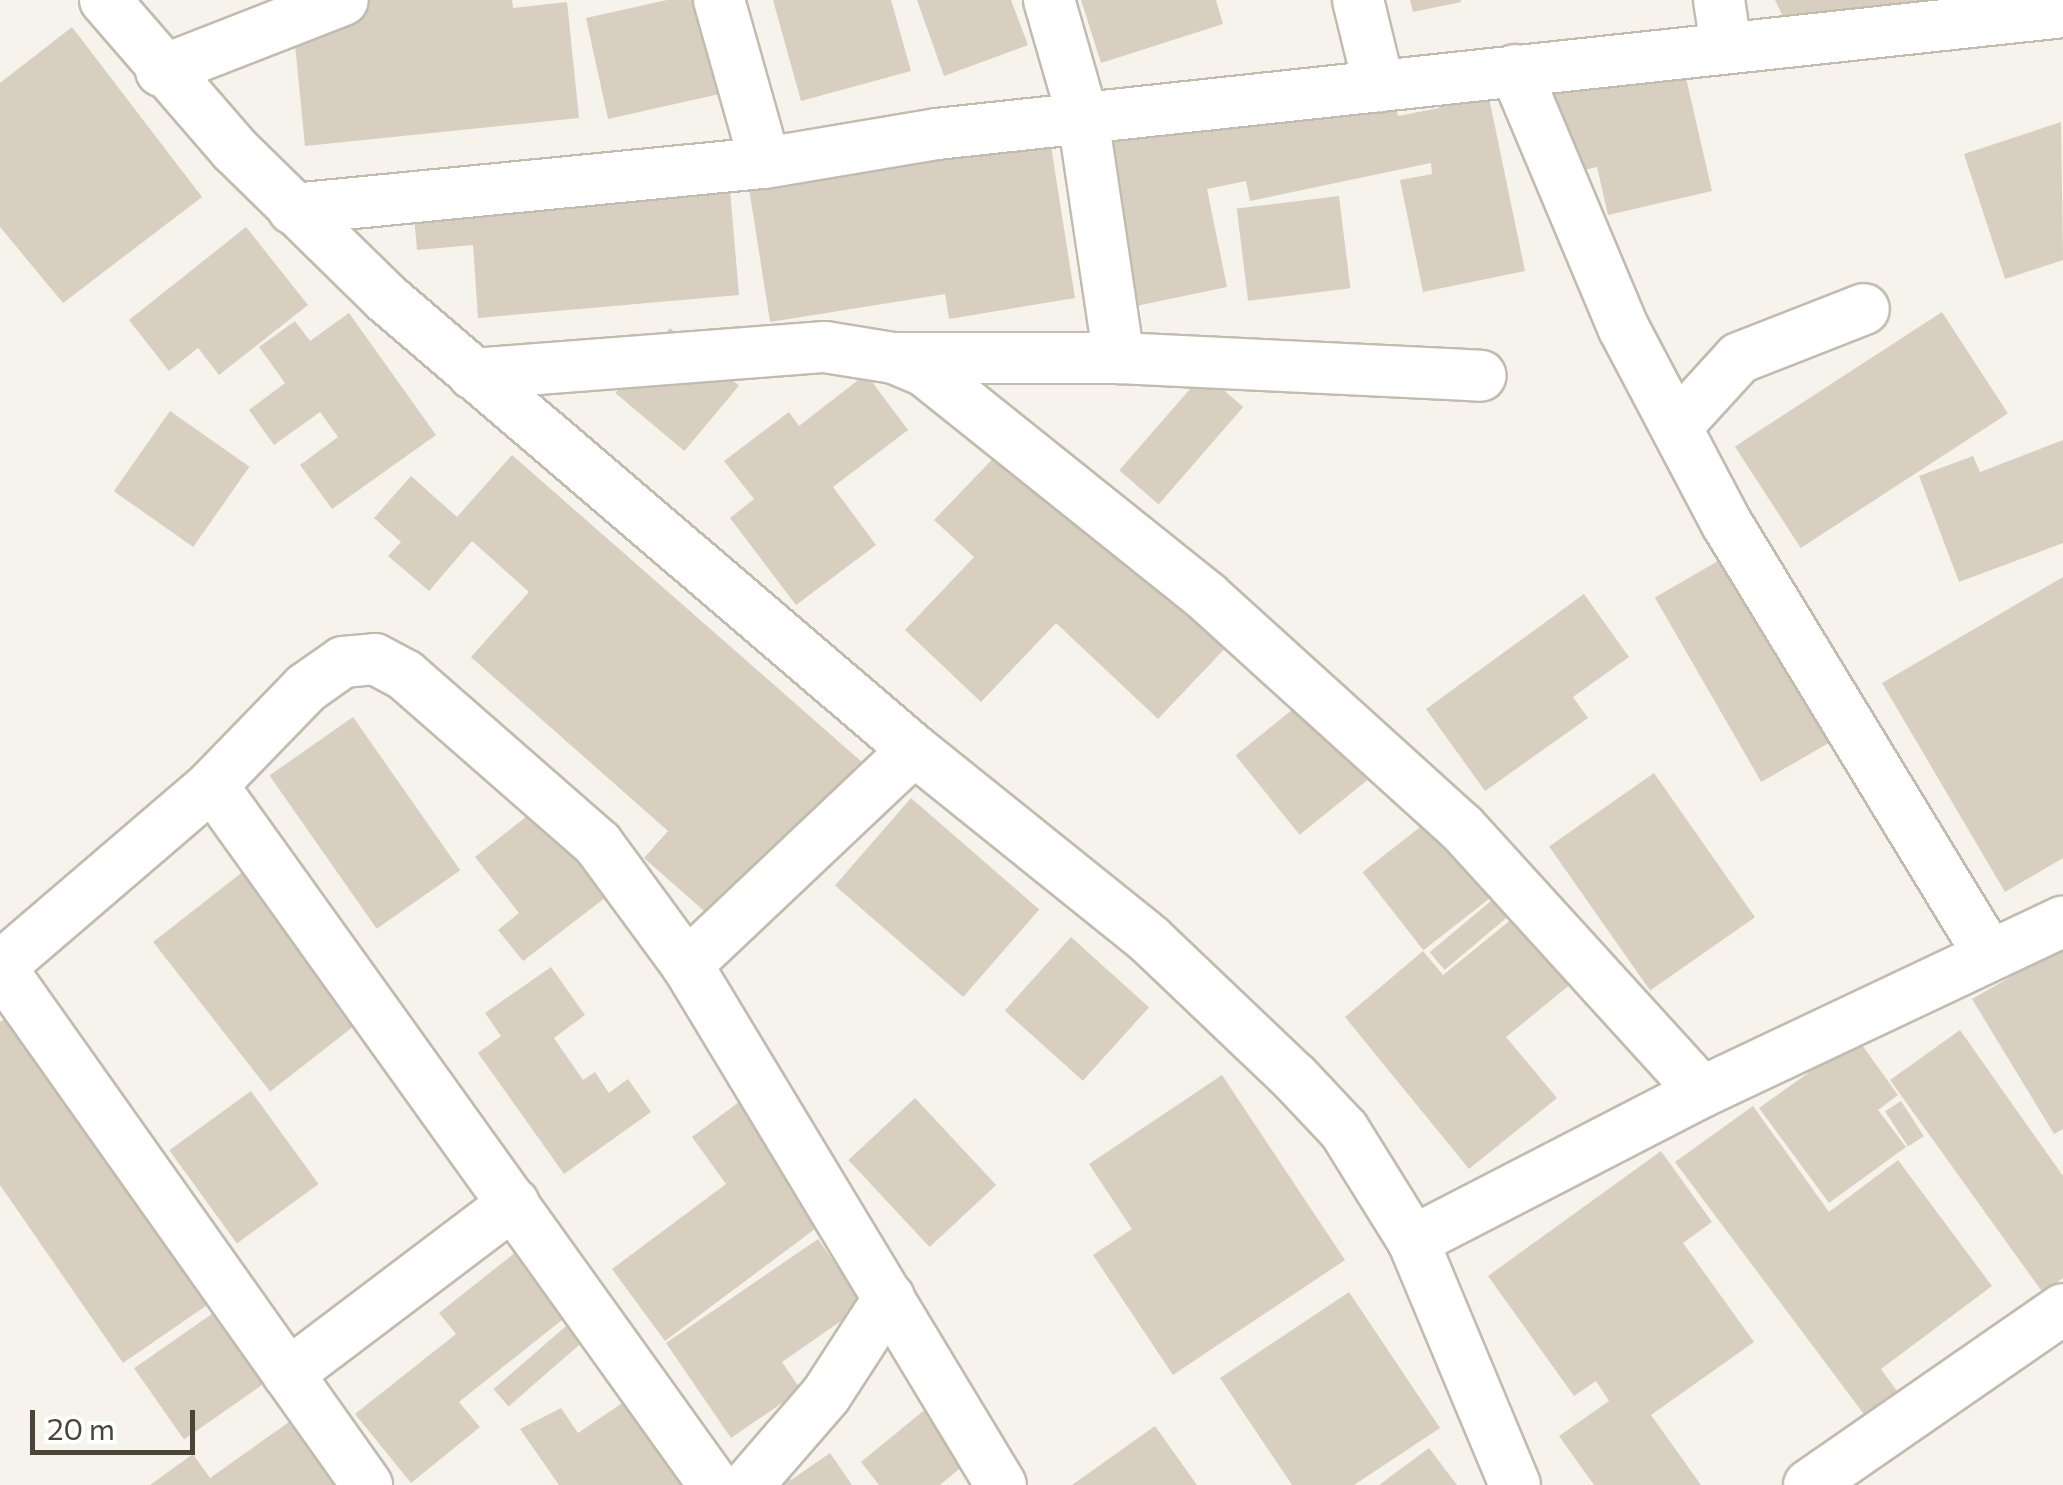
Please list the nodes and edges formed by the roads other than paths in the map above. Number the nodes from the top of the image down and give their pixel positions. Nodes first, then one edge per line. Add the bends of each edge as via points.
1 (105, 0) edge
2 (343, 0) edge
3 (719, 0) edge
4 (1049, 0) edge
5 (1358, 0) edge
6 (2063, 12) edge
7 (1722, 22) edge
8 (1514, 70) junction
9 (161, 71) junction
10 (1379, 86) junction
11 (1083, 118) junction
12 (766, 163) junction
13 (293, 209) junction
14 (1864, 309) dead end
15 (894, 358) junction
16 (1119, 358) junction
17 (472, 374) junction
18 (1481, 376) dead end
19 (1676, 427) junction
20 (914, 750) junction
21 (212, 785) junction
22 (2063, 921) edge
23 (1988, 953) junction
24 (687, 965) junction
25 (0, 967) edge
26 (1702, 1092) junction
27 (514, 1203) junction
28 (1413, 1241) junction
29 (890, 1298) junction
30 (2063, 1309) edge
31 (288, 1374) junction
32 (367, 1485) edge
33 (714, 1485) edge
34 (748, 1485) edge
35 (1002, 1485) edge
36 (1515, 1485) edge
37 (1809, 1485) edge

1 - 9 street
2 - 9 street
3 - 12 street
4 - 11 street
5 - 10 street
6 - 7 street
7 - 8 street
8 - 10 street
8 - 19 street via 1623,327
9 - 13 street
10 - 11 street
11 - 12 street
11 - 16 street
12 - 13 street
13 - 17 street
14 - 19 street via 1739,358
15 - 16 street
15 - 17 street via 825,347
15 - 26 street via 925,371 1207,597 1461,827
16 - 18 street
17 - 20 street
19 - 23 street via 1727,524
20 - 24 street
20 - 28 street via 1150,940 1294,1076 1354,1144
21 - 24 street via 306,688 343,662 374,659 405,675 598,844
21 - 25 street
21 - 27 street
22 - 23 street
23 - 26 street
24 - 29 street
25 - 31 street
26 - 28 street
27 - 31 street
27 - 33 street
28 - 36 street
29 - 34 street via 826,1395
29 - 35 street
30 - 37 street
31 - 32 street

